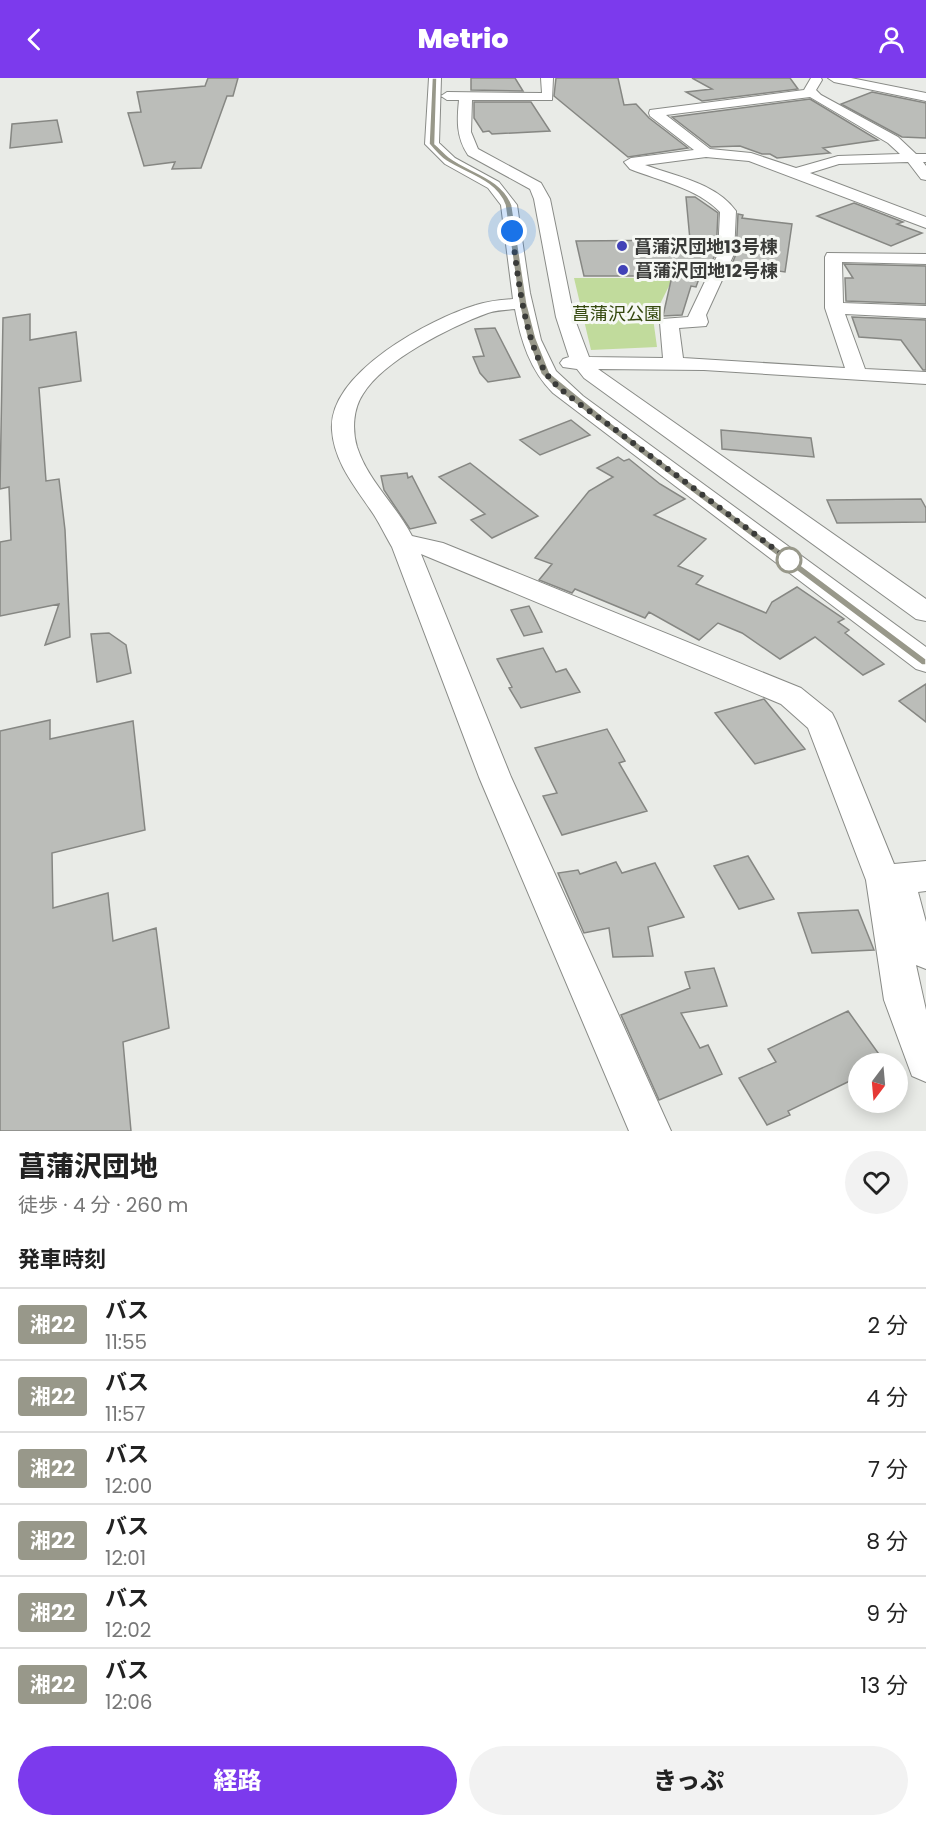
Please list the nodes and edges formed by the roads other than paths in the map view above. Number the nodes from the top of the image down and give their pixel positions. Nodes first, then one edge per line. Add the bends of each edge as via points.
1 (435, 78) edge
2 (547, 78) edge
3 (819, 78) edge
4 (834, 78) edge
5 (926, 83) edge
6 (812, 93) junction
7 (907, 93) junction
8 (434, 96) junction
9 (466, 96) junction
10 (926, 97) edge
11 (706, 153) junction
12 (919, 158) edge
13 (796, 173) junction
14 (926, 176) edge
15 (926, 223) edge
16 (926, 259) edge
17 (523, 303) junction
18 (834, 308) junction
19 (926, 312) edge
20 (580, 362) junction
21 (674, 363) junction
22 (542, 365) junction
23 (857, 375) junction
24 (926, 378) edge
25 (402, 542) junction
26 (926, 612) edge
27 (926, 662) edge
28 (903, 878) edge
29 (926, 952) edge
30 (926, 1062) edge
31 (650, 1131) edge

1 - 8 street
2 - 9 street via 548,97
3 - 6 street via 811,85
4 - 7 street
5 - 7 street
6 - 11 street via 655,113
6 - 12 street
7 - 10 street
8 - 9 street
8 - 17 street via 431,133 437,152 485,179 505,196 509,205
9 - 20 street via 463,120 468,146 528,181 539,192 565,317
11 - 13 street via 751,157
11 - 21 street via 631,162 709,195 728,211 726,254 697,315 699,322 669,323
12 - 13 street via 838,160
12 - 14 street
13 - 15 street
16 - 18 street via 833,256
17 - 22 street
17 - 25 street via 481,309 404,350 375,367 349,398 343,433 349,456
18 - 19 street
18 - 23 street
20 - 21 street
20 - 22 street
20 - 26 street via 591,374
21 - 23 street
22 - 27 street via 558,386
23 - 24 street
25 - 28 street via 434,549 791,696 821,721
25 - 31 street via 495,775
28 - 29 street via 907,925
28 - 30 street via 903,1000

